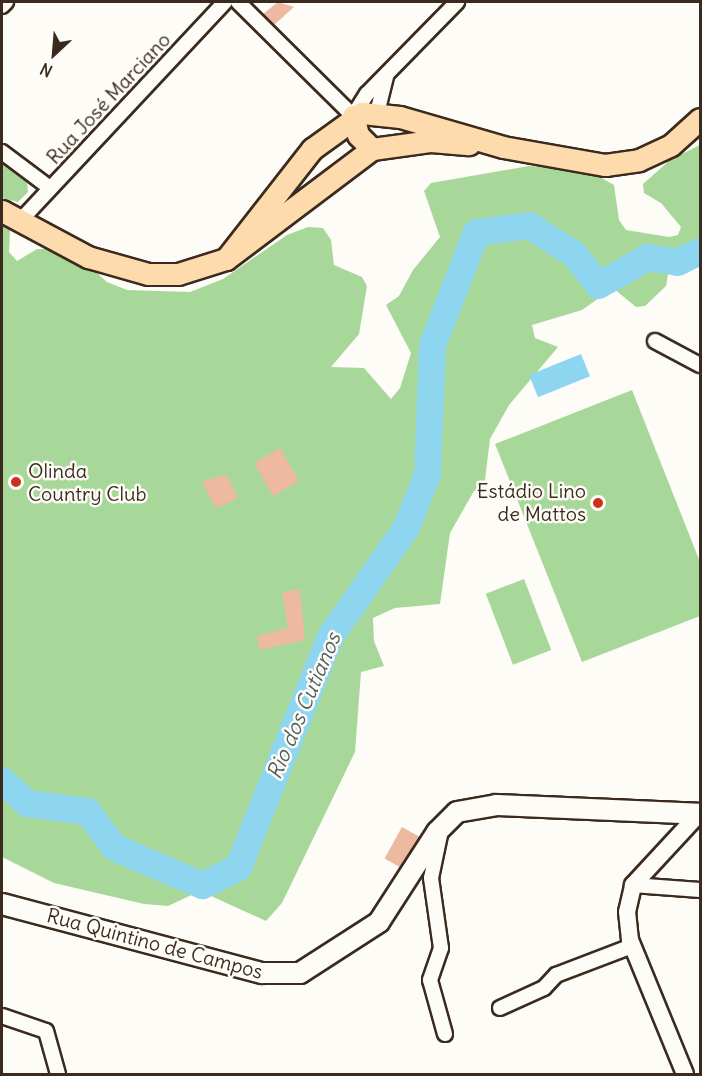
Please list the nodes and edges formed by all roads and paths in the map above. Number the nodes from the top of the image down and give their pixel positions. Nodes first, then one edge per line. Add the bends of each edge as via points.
1 (6, 2) edge
2 (225, 2) edge
3 (238, 2) edge
4 (457, 2) edge
5 (2, 6) edge
6 (387, 74) junction
7 (377, 113) junction
8 (353, 116) junction
9 (700, 120) edge
10 (377, 147) junction
11 (503, 147) junction
12 (2, 152) edge
13 (50, 188) junction
14 (10, 216) edge
15 (226, 259) junction
16 (655, 341) dead end
17 (700, 365) edge
18 (699, 815) edge
19 (444, 822) junction
20 (633, 885) junction
21 (700, 890) edge
22 (2, 904) edge
23 (632, 946) junction
24 (500, 1008) dead end
25 (2, 1016) edge
26 (445, 1034) dead end
27 (58, 1074) edge
28 (685, 1074) edge

1 - 5 street
2 - 13 street, Rua José Marciano
3 - 8 street
4 - 6 street
6 - 7 street
6 - 8 street
7 - 8 main road
7 - 10 main road via 386,129
7 - 11 main road via 446,128
8 - 10 main road via 358,135
8 - 15 main road via 312,149
9 - 11 main road via 671,145 639,160 605,165
10 - 11 main road via 430,141
10 - 15 main road
12 - 13 street
13 - 14 street, Rua José Marciano
14 - 15 main road via 88,257 148,274 177,274
16 - 17 street
18 - 19 main road, Rua Quintino de Campos via 496,805 468,807
18 - 20 street
19 - 22 main road, Rua Quintino de Campos via 379,922 300,973 262,974
19 - 26 street via 431,878 441,948 430,980
20 - 21 street
20 - 23 street via 627,912
23 - 24 street via 556,975 544,988
23 - 28 street
25 - 27 street via 46,1030

